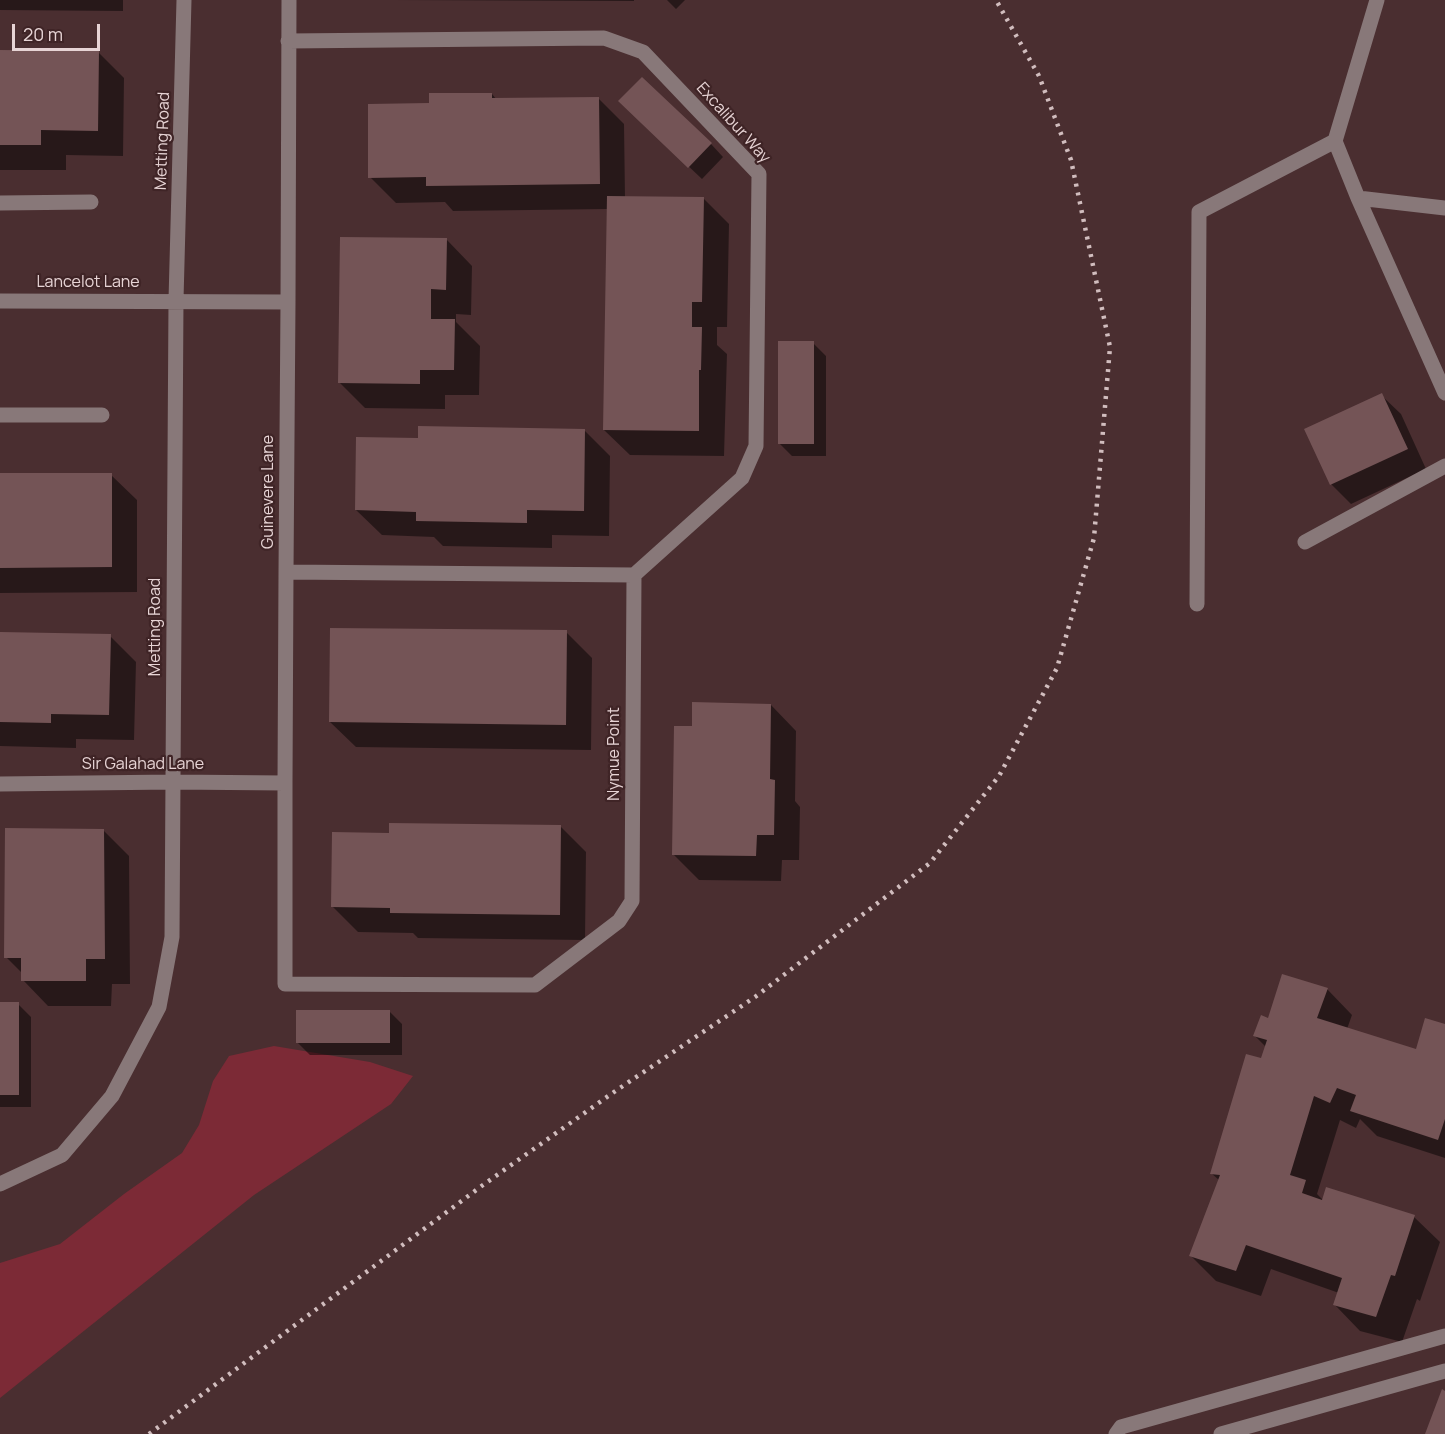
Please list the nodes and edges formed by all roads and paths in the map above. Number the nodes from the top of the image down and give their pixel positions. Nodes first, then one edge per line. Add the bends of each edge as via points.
1 (184, 0) edge
2 (288, 0) edge
3 (1377, 0) edge
4 (288, 41) junction
5 (1335, 141) junction
6 (1358, 198) junction
7 (91, 202) dead end
8 (0, 203) edge
9 (1445, 208) edge
10 (176, 300) junction
11 (0, 301) edge
12 (288, 302) junction
13 (1445, 393) edge
14 (0, 415) edge
15 (102, 416) dead end
16 (1445, 466) edge
17 (1305, 542) dead end
18 (286, 572) junction
19 (634, 575) junction
20 (1197, 604) dead end
21 (173, 782) junction
22 (285, 783) junction
23 (0, 784) edge
24 (285, 984) joint
25 (0, 1184) edge
26 (1445, 1336) edge
27 (1445, 1371) edge
28 (1116, 1434) edge
29 (1221, 1434) edge

1 - 10 street, Metting Road
2 - 4 street, Guinevere Lane
3 - 5 street
4 - 12 street, Guinevere Lane
4 - 19 street, Excalibur Way via 604,38 643,52 759,174 756,446 742,478
5 - 6 street
5 - 20 street via 1198,212
6 - 9 street
6 - 13 street
7 - 8 street
10 - 11 street, Lancelot Lane
10 - 12 street, Lancelot Lane
10 - 21 street, Metting Road
12 - 18 street, Guinevere Lane
14 - 15 street
16 - 17 street
18 - 19 street
18 - 22 street, Guinevere Lane
19 - 24 street, Nymue Point via 632,901 619,921 535,985
21 - 22 street, Sir Galahad Lane
21 - 23 street, Sir Galahad Lane
21 - 25 street, Metting Road via 172,937 159,1007 112,1096 62,1155
22 - 24 street, Guinevere Lane
26 - 28 street via 1121,1427
27 - 29 street

